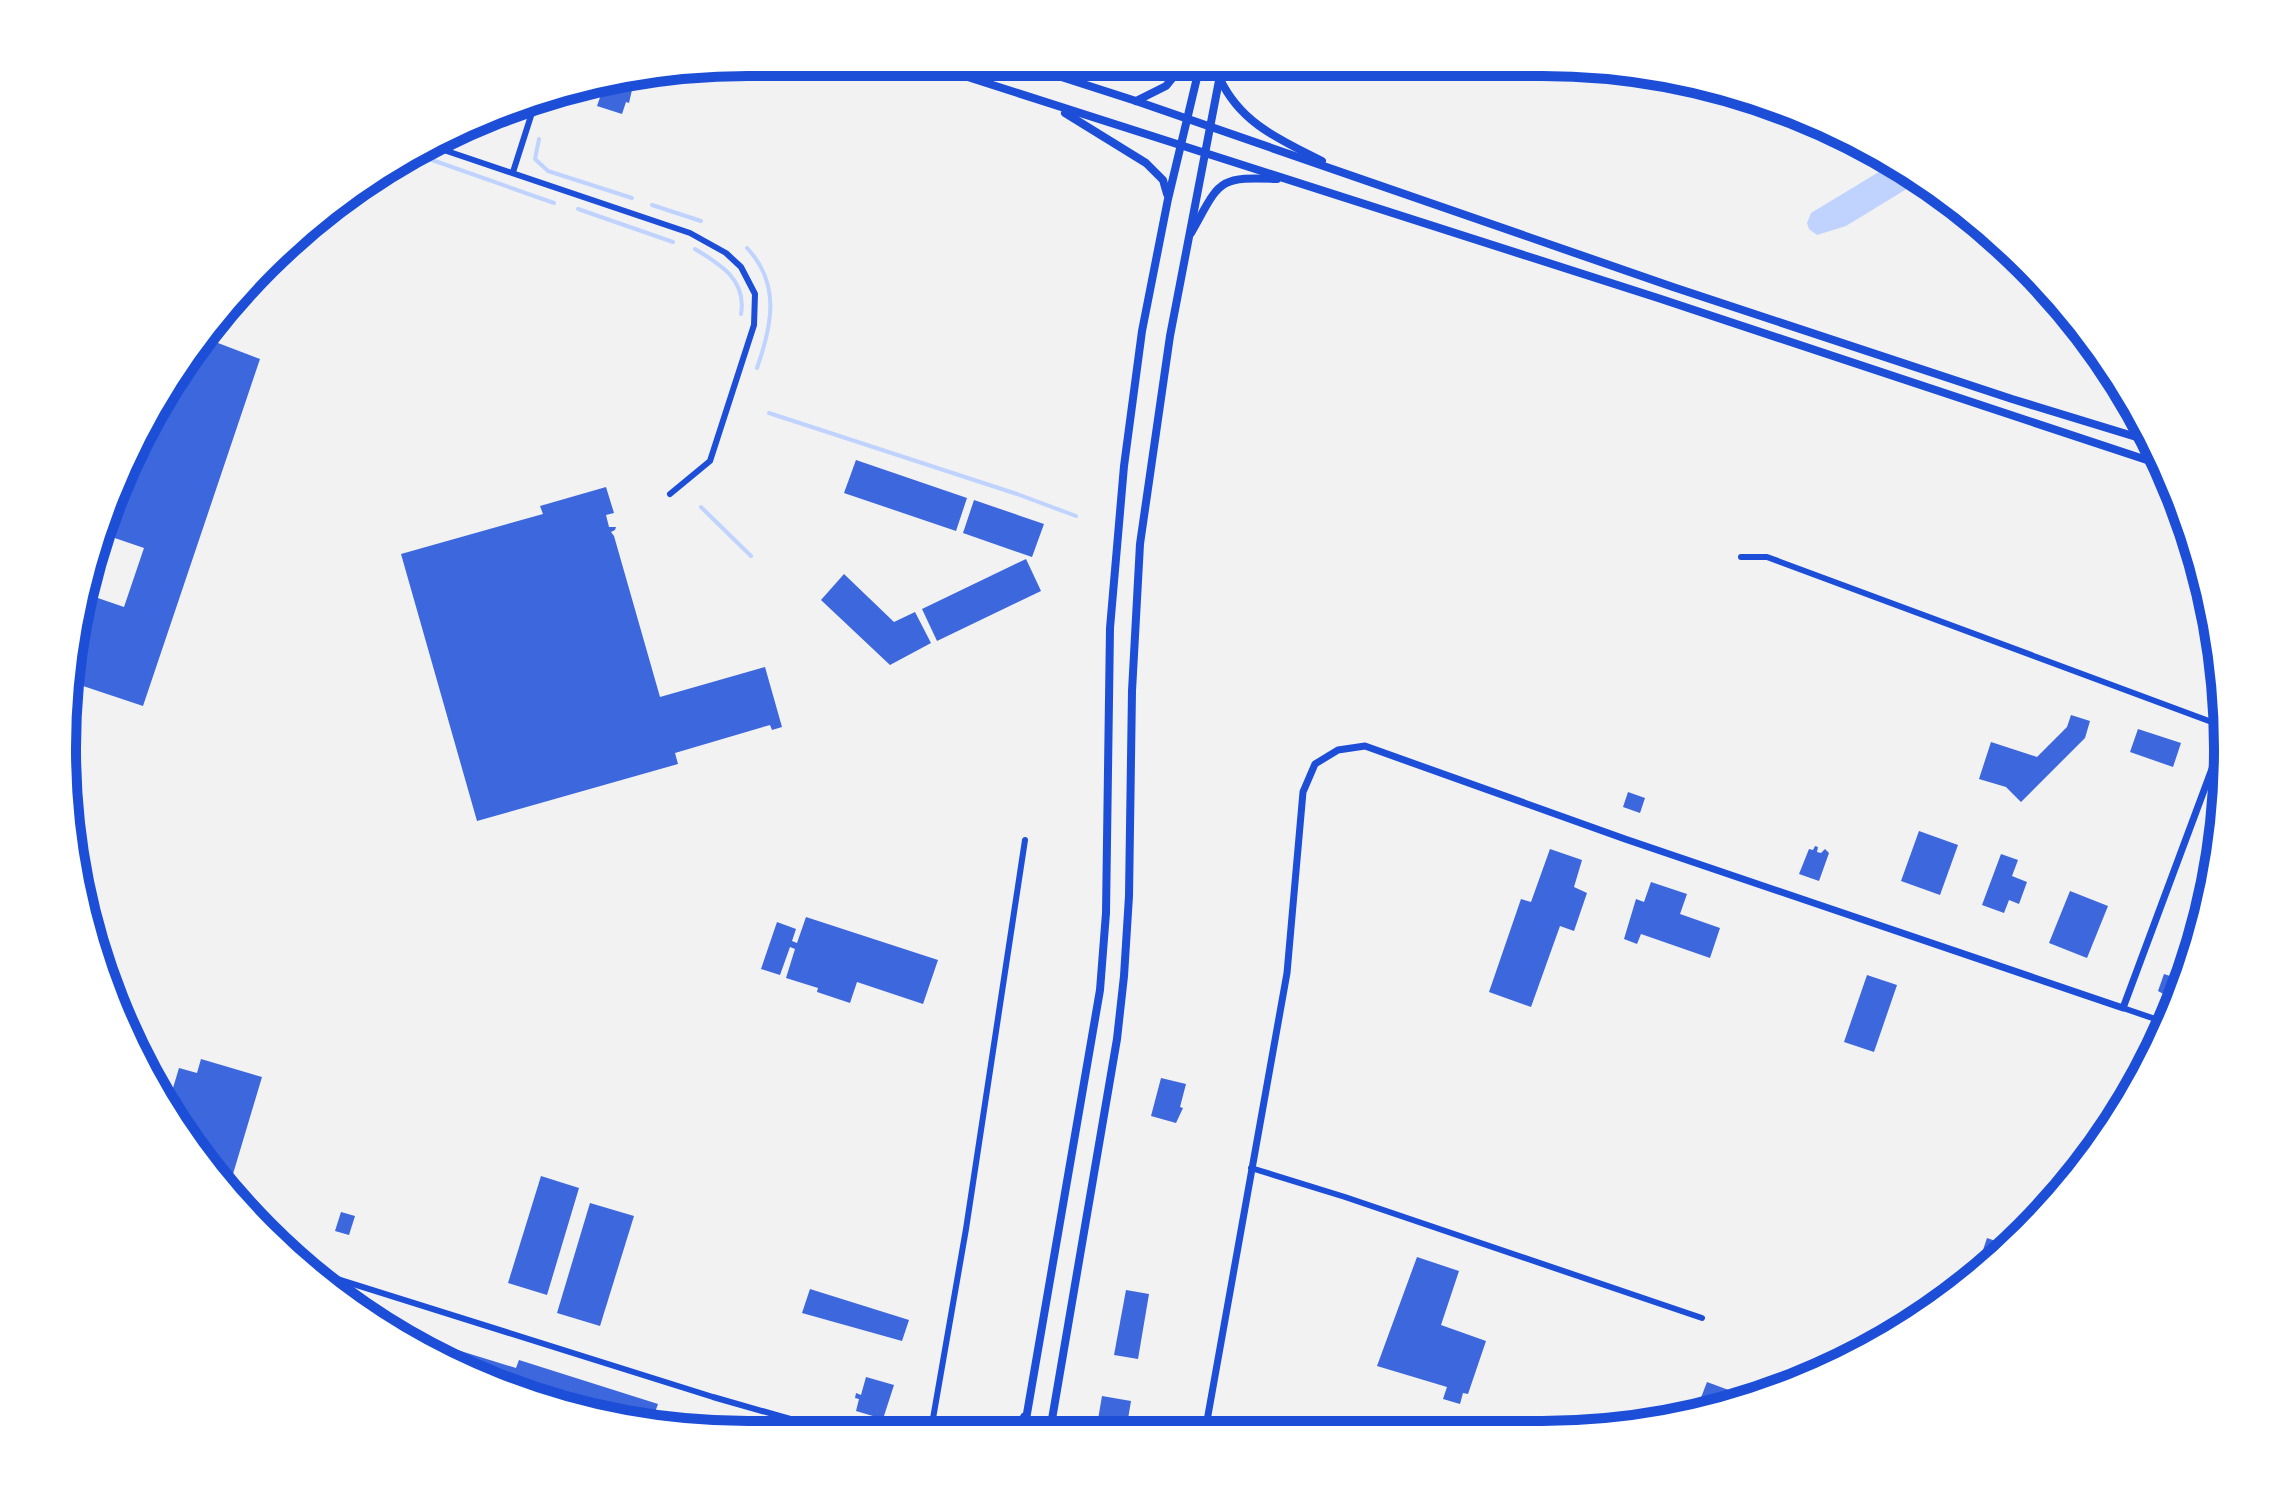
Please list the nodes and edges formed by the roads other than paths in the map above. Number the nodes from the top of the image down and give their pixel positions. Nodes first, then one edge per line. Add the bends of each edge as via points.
1 (964, 76) edge
2 (1058, 76) edge
3 (1174, 76) edge
4 (1197, 76) edge
5 (1220, 76) edge
6 (1220, 79) junction
7 (1136, 101) junction
8 (1051, 104) junction
9 (532, 112) edge
10 (1187, 120) junction
11 (1211, 129) junction
12 (1181, 146) junction
13 (443, 149) edge
14 (1205, 154) junction
15 (513, 172) junction
16 (1346, 174) junction
17 (1290, 179) junction
18 (1168, 199) junction
19 (1186, 240) junction
20 (2138, 437) edge
21 (2149, 461) edge
22 (670, 494) dead end
23 (1741, 557) dead end
24 (2213, 721) edge
25 (2214, 765) edge
26 (1025, 840) dead end
27 (2123, 1008) junction
28 (2157, 1020) edge
29 (1251, 1168) junction
30 (334, 1278) edge
31 (1702, 1318) dead end
32 (1028, 1409) junction
33 (797, 1421) edge
34 (933, 1421) edge
35 (1022, 1421) edge
36 (1026, 1421) edge
37 (1052, 1421) edge
38 (1207, 1421) edge

1 - 8 main road
2 - 7 main road
3 - 7 main road
4 - 10 main road
5 - 6 main road
6 - 11 main road
6 - 16 main road via 1234,106 1254,122
7 - 10 main road
8 - 12 main road
8 - 18 main road via 1146,163 1163,180
9 - 15 street
10 - 11 main road
10 - 12 main road
11 - 14 main road
11 - 16 main road
12 - 14 main road
12 - 18 main road
13 - 15 street
14 - 17 main road
14 - 19 main road
15 - 22 street via 704,239 741,267 755,294 754,325 710,461
16 - 20 main road
17 - 19 main road via 1242,177 1225,183
17 - 21 main road
18 - 32 main road via 1142,331 1113,588 1100,990
19 - 37 main road via 1138,557 1122,1001
23 - 24 street via 1767,557
25 - 27 street
26 - 34 street
27 - 28 street
27 - 29 street via 1365,746 1338,750 1315,764 1303,792 1287,973
29 - 31 street
29 - 38 street
30 - 33 street
32 - 35 main road
32 - 36 main road

